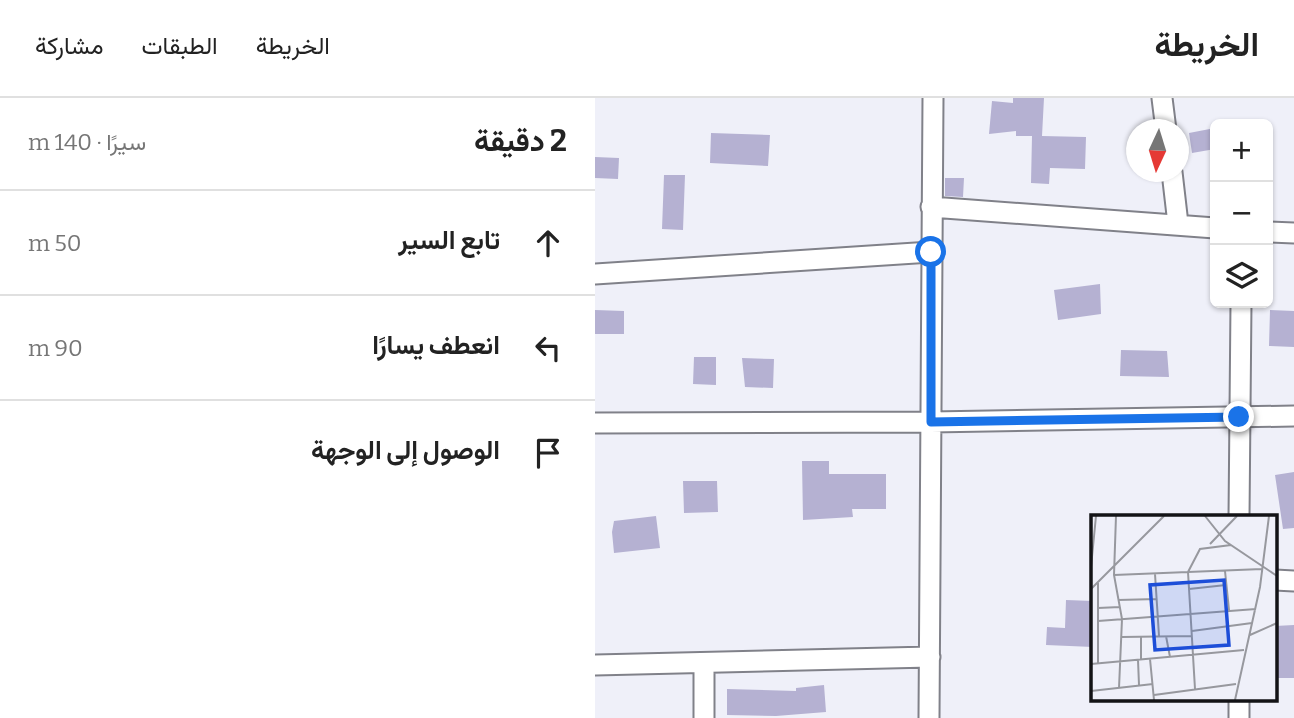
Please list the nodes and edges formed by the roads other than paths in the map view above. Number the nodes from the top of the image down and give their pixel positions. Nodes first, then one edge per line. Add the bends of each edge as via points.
1 (933, 98) edge
2 (1162, 98) edge
3 (1165, 119) edge
4 (1173, 182) edge
5 (932, 207) junction
6 (1178, 224) junction
7 (1210, 227) edge
8 (1273, 232) edge
9 (1294, 233) edge
10 (931, 252) junction
11 (595, 274) edge
12 (1241, 308) edge
13 (1294, 416) edge
14 (1239, 417) junction
15 (931, 422) junction
16 (595, 423) edge
17 (1239, 515) edge
18 (930, 657) junction
19 (704, 663) junction
20 (595, 665) edge
21 (1239, 700) edge
22 (704, 718) edge
23 (929, 718) edge
24 (1239, 718) edge

1 - 5 street
2 - 3 street
4 - 6 street
5 - 6 street
5 - 10 street
6 - 7 street
8 - 9 street
10 - 11 street
10 - 15 street
12 - 14 street
13 - 14 street
14 - 15 street
14 - 17 street
15 - 16 street
15 - 18 street
18 - 19 street
18 - 23 street
19 - 20 street
19 - 22 street
21 - 24 street

